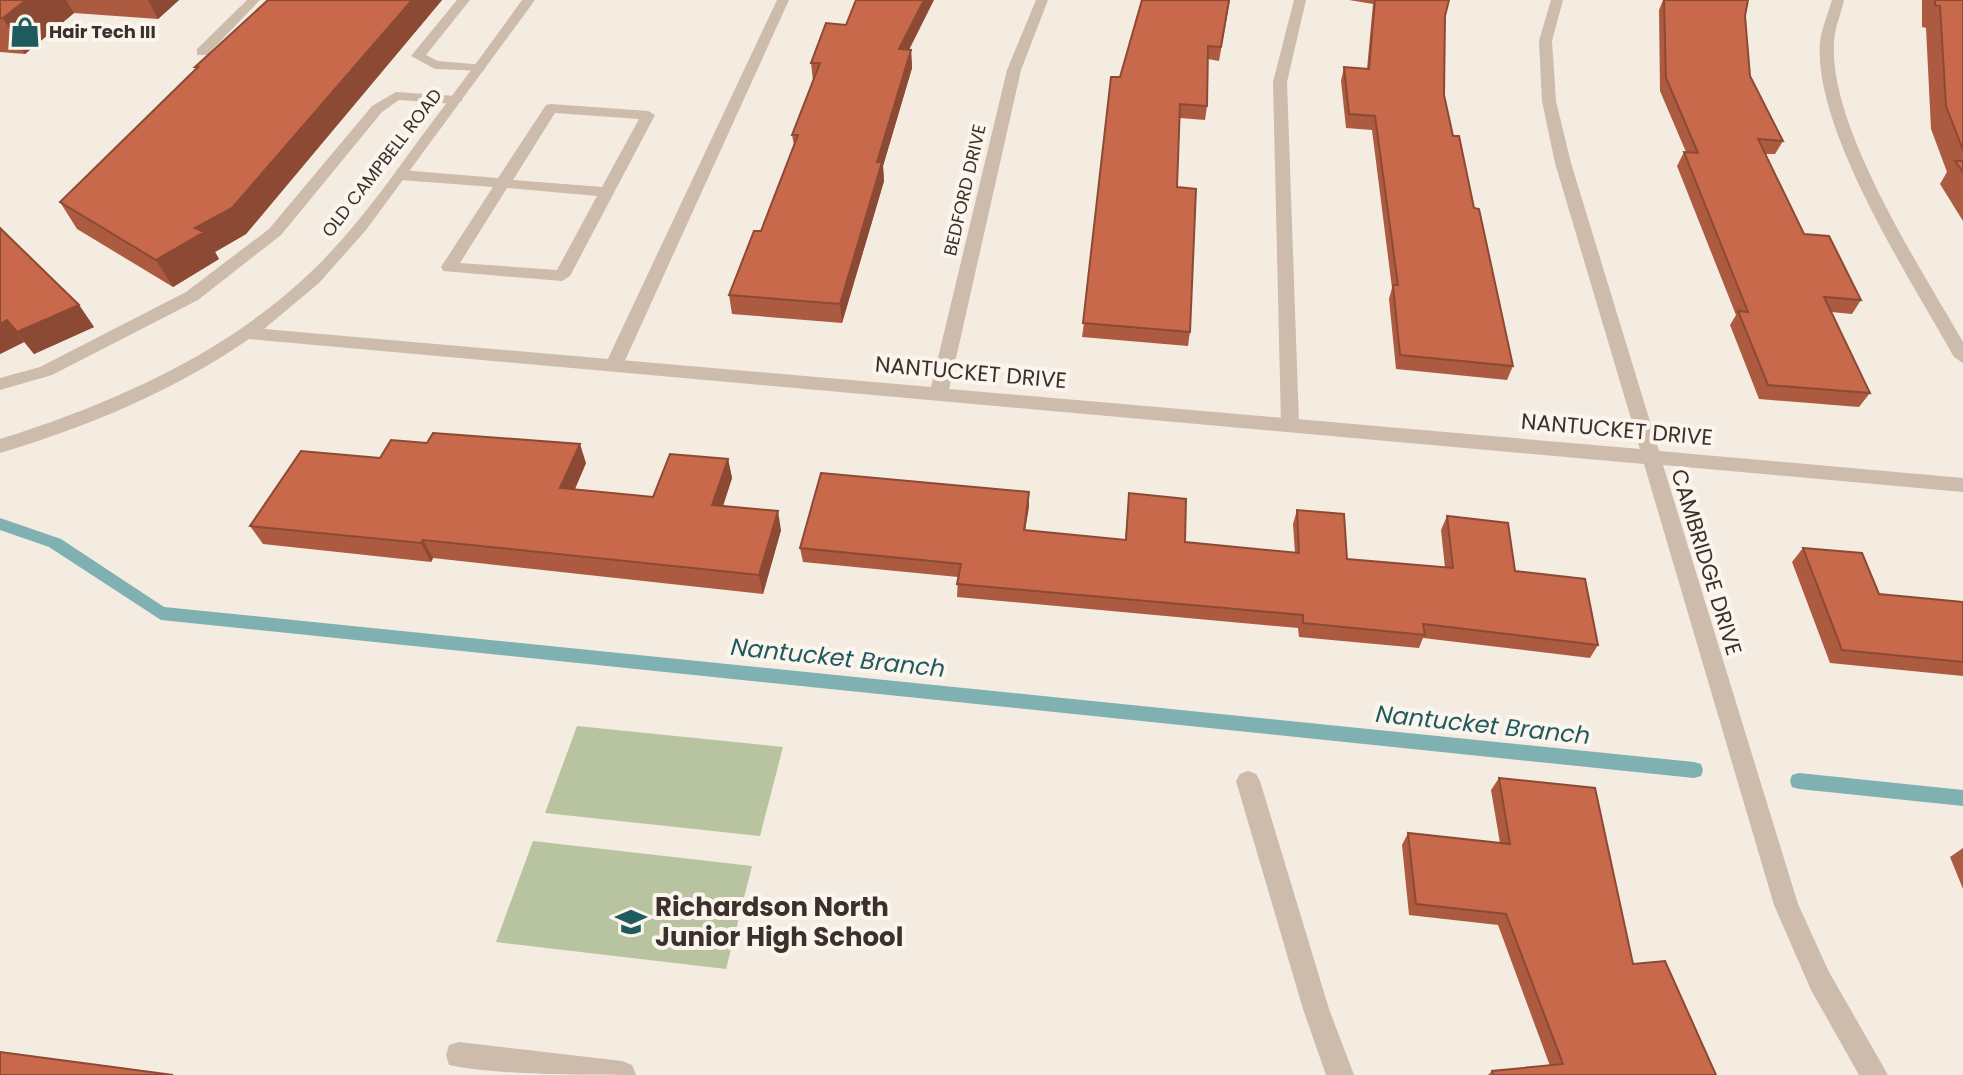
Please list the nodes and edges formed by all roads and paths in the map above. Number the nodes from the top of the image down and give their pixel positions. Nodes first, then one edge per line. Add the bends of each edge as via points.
1 (254, 0) edge
2 (464, 0) edge
3 (529, 0) edge
4 (783, 0) edge
5 (1042, 0) edge
6 (1300, 0) edge
7 (1557, 0) edge
8 (1838, 0) edge
9 (202, 52) dead end
10 (479, 68) junction
11 (456, 100) junction
12 (401, 175) junction
13 (502, 183) junction
14 (607, 192) junction
15 (249, 333) junction
16 (1963, 357) edge
17 (614, 365) junction
18 (0, 384) edge
19 (939, 393) junction
20 (1290, 424) junction
21 (0, 446) edge
22 (1650, 455) junction
23 (1963, 485) edge
24 (1248, 781) dead end
25 (459, 1055) dead end
26 (622, 1075) edge
27 (1340, 1075) edge
28 (1874, 1075) edge

1 - 9 street
2 - 10 street via 418,56 435,65
3 - 10 street, OLD CAMPBELL ROAD
4 - 17 street
5 - 19 street, BEDFORD DRIVE via 1014,70
6 - 20 street via 1280,82
7 - 22 street, CAMBRIDGE DRIVE via 1544,50 1544,73 1563,163
8 - 16 street via 1827,45 1835,104 1864,177
10 - 11 street, OLD CAMPBELL ROAD
11 - 12 street, OLD CAMPBELL ROAD
11 - 18 street via 396,96 377,109 275,232 192,296 46,371
12 - 13 street
12 - 15 street, OLD CAMPBELL ROAD via 337,255
13 - 14 street
13 - 14 street via 551,108 648,115
13 - 14 street via 449,267 562,276
15 - 17 street, NANTUCKET DRIVE
15 - 21 street via 96,413
17 - 19 street, NANTUCKET DRIVE
19 - 20 street, NANTUCKET DRIVE
20 - 22 street, NANTUCKET DRIVE
22 - 23 street, NANTUCKET DRIVE
22 - 28 street, CAMBRIDGE DRIVE via 1786,905 1820,981
24 - 27 street
25 - 26 street

